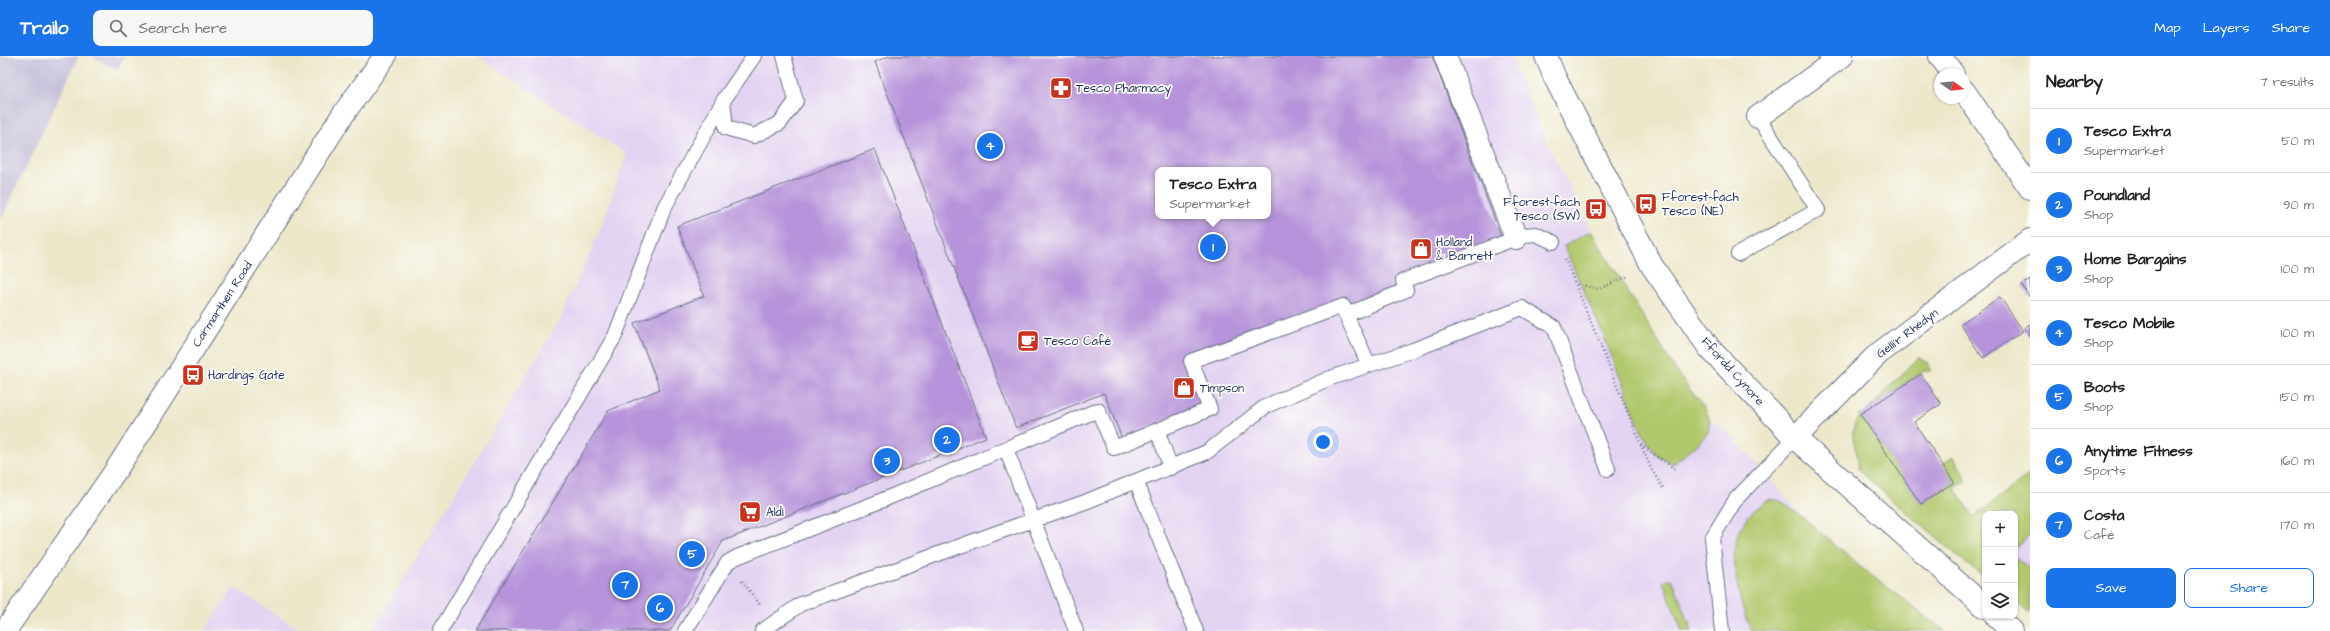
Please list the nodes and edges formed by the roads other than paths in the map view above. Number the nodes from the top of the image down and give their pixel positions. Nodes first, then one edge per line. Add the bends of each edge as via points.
1 (385, 56) edge
2 (754, 56) edge
3 (784, 56) edge
4 (1445, 56) edge
5 (1546, 56) edge
6 (1842, 56) edge
7 (1940, 56) edge
8 (1949, 68) edge
9 (1970, 100) edge
10 (723, 101) junction
11 (1758, 117) joint
12 (2030, 188) edge
13 (1516, 238) junction
14 (2030, 240) edge
15 (1553, 242) road end
16 (1738, 254) dead end
17 (1346, 315) junction
18 (1369, 365) junction
19 (1157, 430) junction
20 (1795, 438) junction
21 (1006, 449) junction
22 (1171, 468) junction
23 (1608, 469) dead end
24 (1137, 483) junction
25 (1032, 520) junction
26 (1982, 604) edge
27 (1999, 619) edge
28 (768, 627) edge
29 (5, 631) edge
30 (440, 631) edge
31 (685, 631) edge
32 (1076, 631) edge
33 (1196, 631) edge
34 (1722, 631) edge
35 (2011, 631) edge

1 - 29 street, Carmarthen Road via 342,116 116,470
2 - 10 lane
3 - 10 lane via 796,101 780,123 754,136 726,128
4 - 13 street
5 - 20 street, Ffordd Cynore via 1652,266 1710,349
6 - 11 street
7 - 8 street
9 - 12 street
10 - 30 lane via 664,208 615,336
11 - 16 lane via 1818,210
13 - 15 lane via 1536,234
13 - 17 lane via 1403,281 1406,290
14 - 20 street, Gelli'r Rhedyn via 1878,354
17 - 18 lane
17 - 19 lane via 1343,306 1191,361 1210,409
18 - 22 lane via 1328,379 1266,406 1207,452
18 - 23 lane via 1522,308 1554,327
19 - 21 lane via 1114,448 1098,410
19 - 22 lane
20 - 26 street, Ffordd Cynore
20 - 34 lane via 1736,498 1712,538
21 - 25 lane
21 - 31 lane via 728,562
22 - 24 lane
24 - 25 lane
24 - 33 lane
25 - 28 lane via 801,604
25 - 32 lane
27 - 35 street

